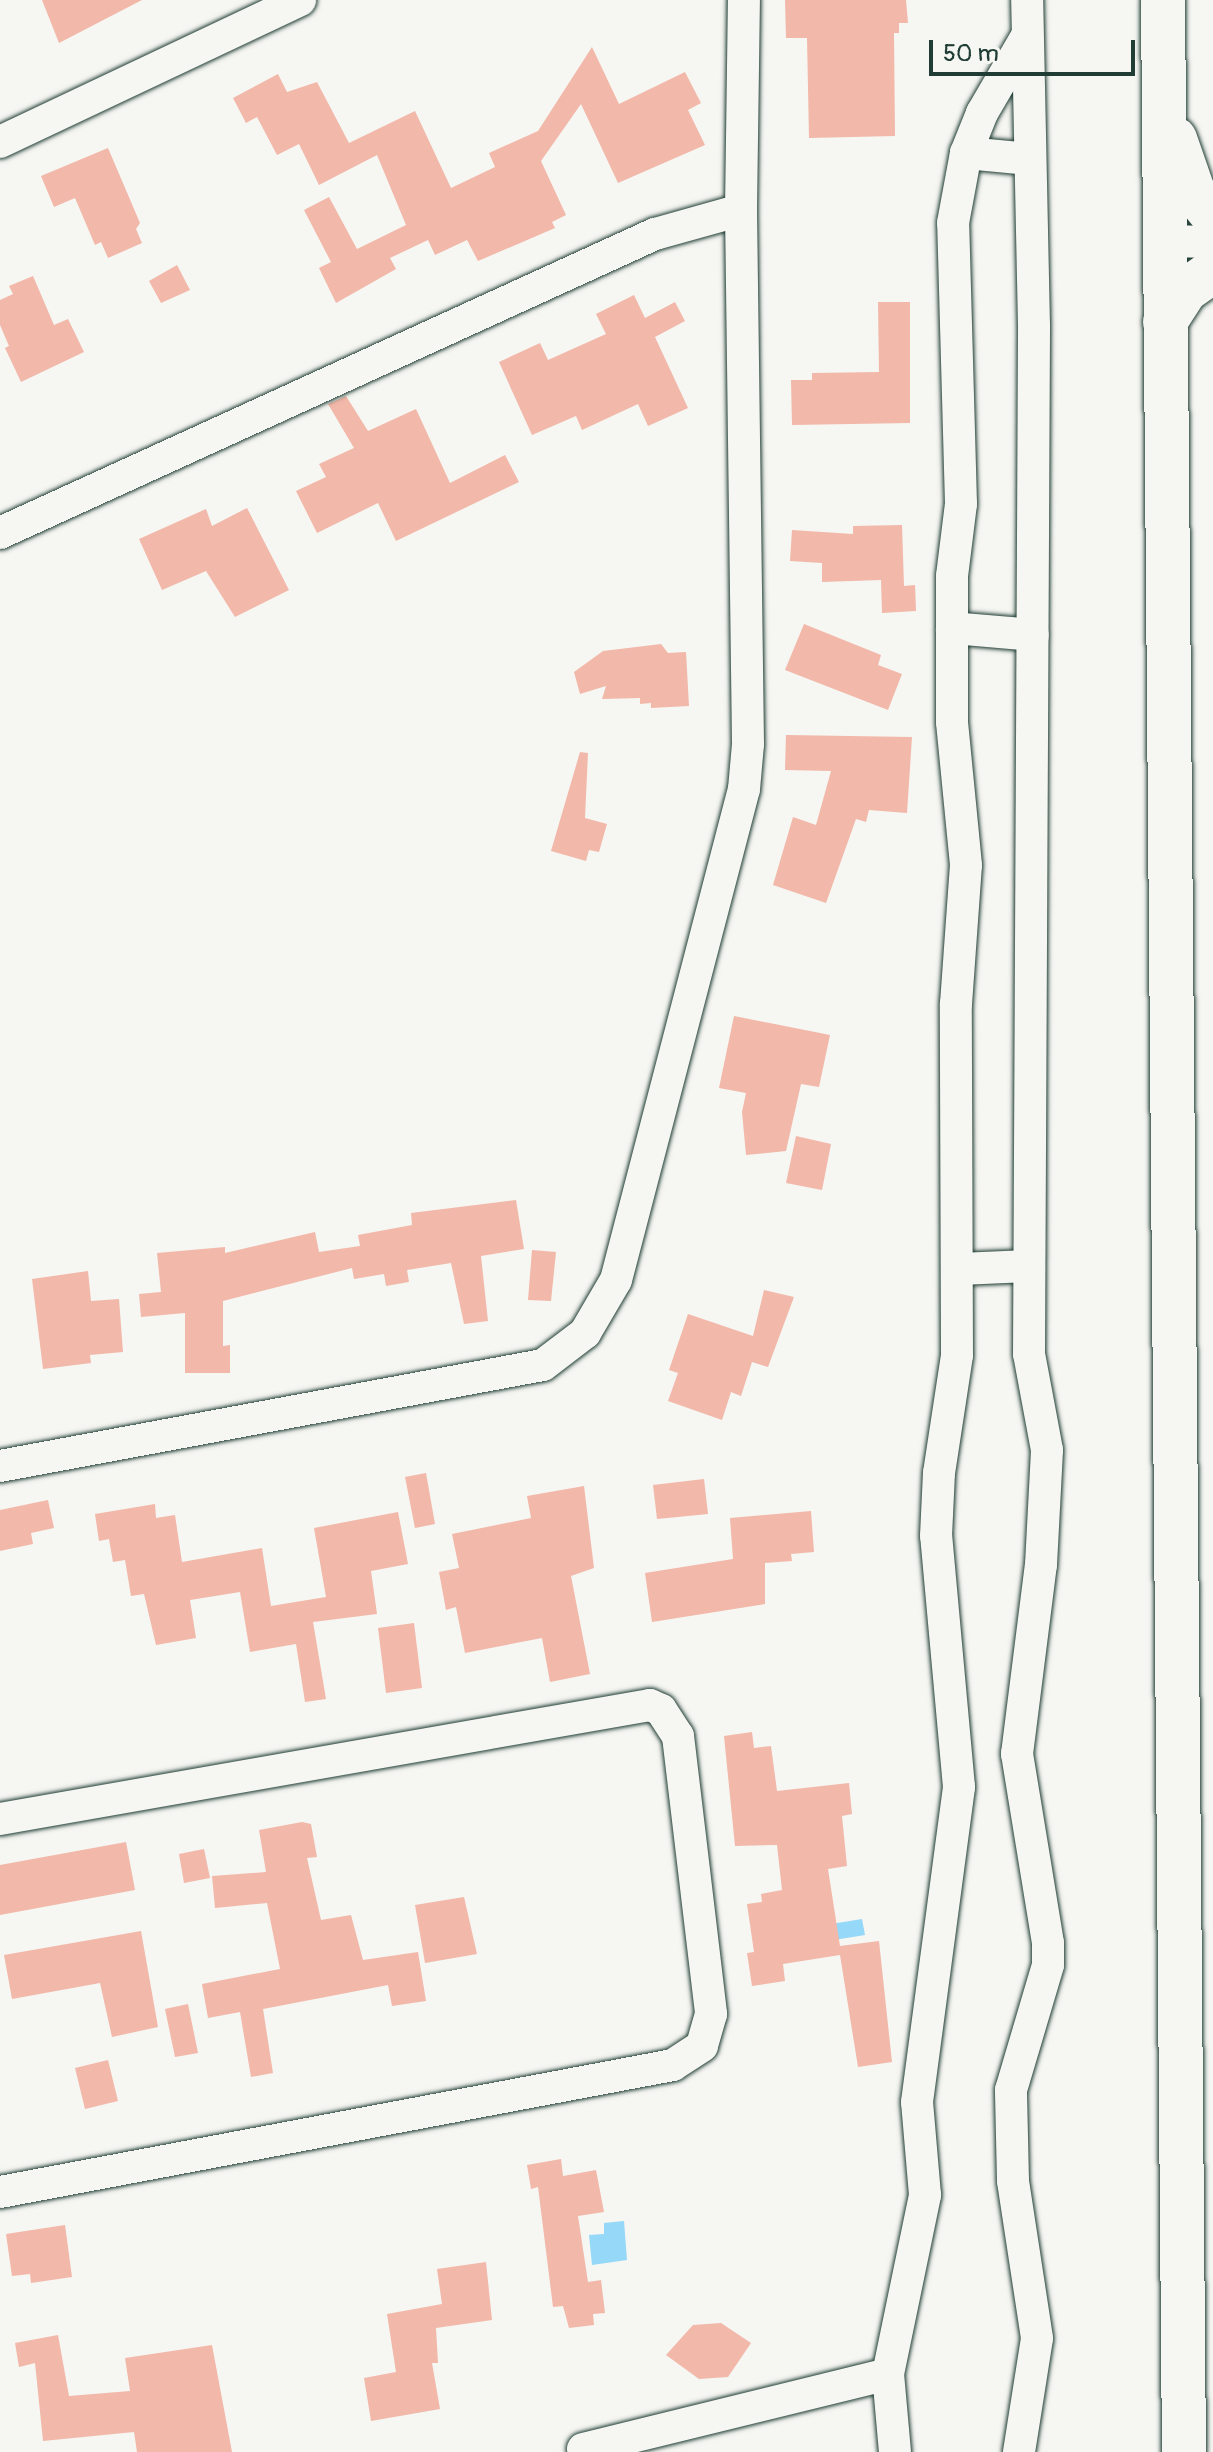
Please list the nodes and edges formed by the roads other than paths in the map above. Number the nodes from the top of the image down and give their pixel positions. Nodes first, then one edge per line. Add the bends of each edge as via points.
1 (300, 0) edge
2 (744, 0) edge
3 (1027, 0) edge
4 (1163, 0) edge
5 (1027, 36) junction
6 (1164, 103) junction
7 (0, 142) edge
8 (966, 153) junction
9 (1030, 159) junction
10 (741, 210) junction
11 (1213, 216) edge
12 (1164, 241) junction
13 (1213, 242) edge
14 (1213, 271) edge
15 (1165, 322) junction
16 (0, 533) edge
17 (952, 628) junction
18 (1033, 635) junction
19 (1029, 1266) junction
20 (959, 1269) junction
21 (0, 1466) edge
22 (0, 1819) edge
23 (0, 2192) edge
24 (888, 2374) junction
25 (577, 2451) edge
26 (895, 2452) edge
27 (1019, 2452) edge
28 (1184, 2452) edge

1 - 7 street
2 - 10 street
3 - 5 street
4 - 6 main road
5 - 8 street via 982,113
5 - 9 street
6 - 11 main road via 1193,191
6 - 12 main road
8 - 9 street
8 - 17 street via 953,223 961,504
9 - 18 street
10 - 16 street via 655,234
10 - 21 street via 748,744 744,789 616,1280 593,1320 585,1333 543,1365
12 - 13 street
12 - 15 main road
14 - 15 main road via 1177,299
15 - 28 main road
17 - 18 street
17 - 20 street via 952,722 966,865 956,1004
18 - 19 street
19 - 20 street
19 - 27 street via 1030,1376 1047,1450 1047,1477 1017,1754 1048,1943 1041,1990 1011,2090 1013,2181 1037,2338
20 - 24 street via 957,1355 939,1473 936,1536 959,1799 917,2102 925,2195
22 - 23 street via 650,1705 661,1710 678,1736 711,2014 702,2046 673,2065
24 - 25 street
24 - 26 street

